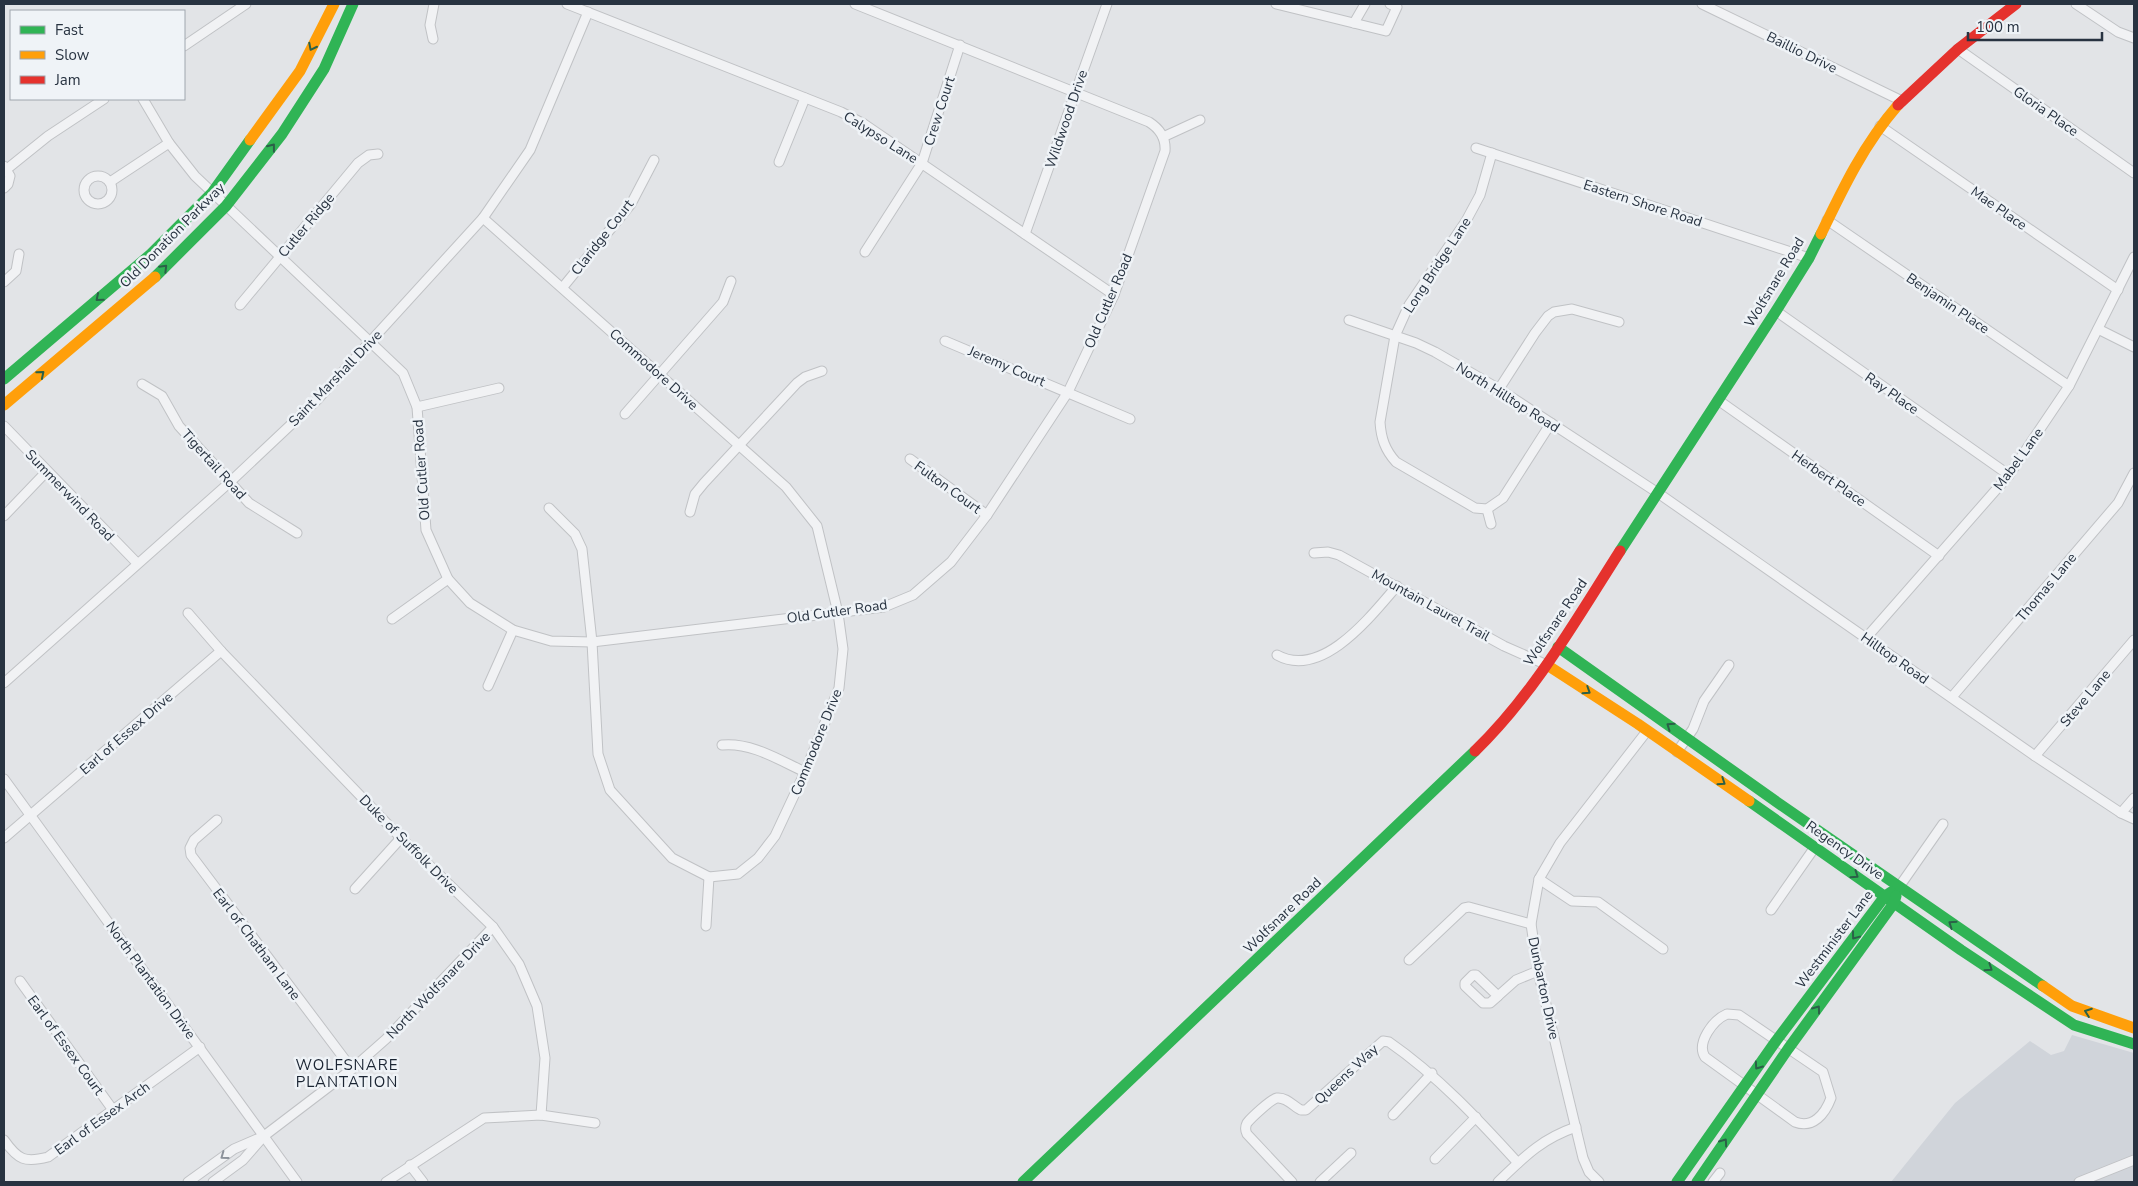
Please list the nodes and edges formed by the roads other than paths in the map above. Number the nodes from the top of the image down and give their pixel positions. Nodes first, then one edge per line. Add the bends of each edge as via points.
1 (246, 4) edge
2 (334, 4) edge
3 (353, 4) edge
4 (434, 4) edge
5 (567, 4) edge
6 (855, 4) edge
7 (1107, 4) edge
8 (1276, 4) edge
9 (1365, 4) edge
10 (1390, 4) edge
11 (1702, 4) edge
12 (2016, 4) edge
13 (2076, 4) edge
14 (588, 12) junction
15 (1354, 23) junction
16 (2134, 38) edge
17 (433, 39) dead end
18 (185, 45) edge
19 (960, 45) junction
20 (1958, 49) junction
21 (1075, 92) junction
22 (805, 98) junction
23 (102, 100) edge
24 (143, 100) edge
25 (1902, 101) junction
26 (1200, 120) dead end
27 (1880, 126) junction
28 (1163, 138) junction
29 (169, 143) junction
30 (1476, 148) dead end
31 (1492, 153) junction
32 (378, 154) dead end
33 (654, 160) dead end
34 (779, 162) dead end
35 (922, 163) junction
36 (5, 168) edge
37 (2134, 173) edge
38 (110, 182) dead end
39 (4, 188) edge
40 (212, 193) junction
41 (226, 206) junction
42 (483, 218) junction
43 (1827, 220) junction
44 (1025, 234) junction
45 (865, 252) dead end
46 (19, 254) dead end
47 (280, 256) junction
48 (2134, 257) edge
49 (1809, 258) junction
50 (731, 281) dead end
51 (4, 282) edge
52 (563, 287) junction
53 (2118, 290) junction
54 (1114, 295) junction
55 (240, 305) dead end
56 (1776, 311) junction
57 (1349, 320) dead end
58 (1618, 322) dead end
59 (2098, 330) junction
60 (1395, 336) junction
61 (371, 341) junction
62 (946, 341) dead end
63 (2134, 347) edge
64 (822, 371) dead end
65 (660, 374) junction
66 (4, 379) edge
67 (142, 384) dead end
68 (2069, 386) junction
69 (499, 388) dead end
70 (1499, 389) junction
71 (1068, 392) junction
72 (1718, 400) junction
73 (4, 405) edge
74 (417, 407) junction
75 (624, 414) dead end
76 (1130, 419) dead end
77 (1551, 423) junction
78 (4, 426) edge
79 (739, 445) junction
80 (910, 459) dead end
81 (47, 471) junction
82 (2134, 473) edge
83 (2009, 475) junction
84 (230, 482) junction
85 (1658, 493) junction
86 (549, 508) dead end
87 (1487, 509) junction
88 (690, 512) dead end
89 (987, 515) junction
90 (4, 516) edge
91 (1491, 524) dead end
92 (296, 533) dead end
93 (1314, 553) dead end
94 (1939, 556) junction
95 (137, 564) junction
96 (448, 579) junction
97 (1397, 586) junction
98 (838, 613) junction
99 (188, 614) dead end
100 (392, 619) dead end
101 (513, 630) junction
102 (1866, 638) junction
103 (2134, 640) edge
104 (592, 642) junction
105 (1558, 647) junction
106 (221, 650) junction
107 (1277, 656) dead end
108 (1546, 664) junction
109 (1729, 665) dead end
110 (4, 683) edge
111 (488, 686) dead end
112 (1952, 697) junction
113 (1647, 710) junction
114 (1642, 727) junction
115 (1687, 738) junction
116 (722, 745) dead end
117 (1677, 752) junction
118 (2035, 756) junction
119 (805, 772) junction
120 (4, 779) edge
121 (2134, 798) edge
122 (1781, 805) junction
123 (2122, 813) junction
124 (31, 814) junction
125 (1773, 817) junction
126 (2134, 819) edge
127 (217, 820) dead end
128 (1943, 824) dead end
129 (4, 838) edge
130 (401, 838) junction
131 (1815, 848) junction
132 (709, 877) junction
133 (1540, 879) junction
134 (1899, 887) junction
135 (355, 889) dead end
136 (1890, 899) junction
137 (1771, 910) dead end
138 (1532, 924) junction
139 (706, 926) dead end
140 (493, 927) junction
141 (1663, 949) dead end
142 (1409, 960) dead end
143 (1538, 971) junction
144 (20, 981) dead end
145 (1498, 996) dead end
146 (2134, 1028) edge
147 (2134, 1044) edge
148 (1782, 1045) junction
149 (200, 1047) junction
150 (352, 1069) junction
151 (1432, 1074) junction
152 (1751, 1091) junction
153 (113, 1110) junction
154 (1393, 1114) dead end
155 (541, 1115) junction
156 (1476, 1118) junction
157 (595, 1123) dead end
158 (1576, 1127) junction
159 (264, 1136) junction
160 (4, 1140) edge
161 (1351, 1153) dead end
162 (1435, 1159) dead end
163 (2134, 1160) edge
164 (1518, 1163) junction
165 (410, 1165) junction
166 (1720, 1173) dead end
167 (188, 1182) edge
168 (213, 1182) edge
169 (297, 1182) edge
170 (386, 1182) edge
171 (423, 1182) edge
172 (1023, 1182) edge
173 (1292, 1182) edge
174 (1320, 1182) edge
175 (1498, 1182) edge
176 (1599, 1182) edge
177 (1677, 1182) edge
178 (1696, 1182) edge
179 (1713, 1182) edge
180 (2079, 1182) edge

1 - 18 street
2 -> 40 street, Old Donation Parkway via 300,70
41 -> 3 street, Old Donation Parkway via 282,134 324,69
4 - 17 street via 430,25
5 - 14 street, Calypso Lane
6 - 19 street
7 - 21 street, Wildwood Drive
8 - 15 street
9 - 15 street
10 - 15 street via 1397,7 1386,31
11 - 25 street, Baillio Drive
12 - 20 street, Wolfsnare Road
13 - 16 street via 2118,32
14 - 22 street, Calypso Lane
14 - 42 street, Saint Marshall Drive via 530,150
19 - 21 street
19 - 35 street, Crew Court
20 - 25 street, Wolfsnare Road
20 - 37 street, Gloria Place
21 - 28 street via 1149,122
21 - 44 street, Wildwood Drive
22 - 34 street
22 - 35 street, Calypso Lane via 864,124
23 - 36 street
24 - 29 street, Old Cutler Road
25 - 27 street, Wolfsnare Road
26 - 28 street
27 - 43 street, Wolfsnare Road via 1852,170
27 - 53 street, Mae Place
28 - 54 street, Old Cutler Road via 1165,151
29 - 38 street
29 - 40 street, Old Cutler Road
30 - 31 street, Eastern Shore Road
31 - 49 street, Eastern Shore Road
31 - 60 street, Long Bridge Lane via 1480,194 1466,221 1409,305
32 - 47 street, Cutler Ridge via 362,158
33 - 52 street, Claridge Court via 631,204
35 - 44 street, Calypso Lane
35 - 45 street, Crew Court
36 - 39 street via 10,180
40 - 41 street, Old Cutler Road
40 -> 66 street, Old Donation Parkway via 151,254
41 - 47 street, Old Cutler Road
73 -> 41 street, Old Donation Parkway via 158,274
42 - 52 street, Commodore Drive
42 - 61 street, Saint Marshall Drive
43 - 49 street, Wolfsnare Road
43 - 68 street, Benjamin Place
44 - 54 street, Calypso Lane
46 - 51 street via 16,271
47 - 55 street, Cutler Ridge
47 - 61 street, Old Cutler Road
48 - 53 street, Mabel Lane
49 - 56 street, Wolfsnare Road
50 - 65 street via 723,302
52 - 65 street, Commodore Drive
53 - 59 street, Mabel Lane
54 - 71 street, Old Cutler Road
56 - 72 street, Wolfsnare Road
56 - 83 street, Ray Place
57 - 60 street, North Hilltop Road
58 - 70 street via 1572,309 1554,312 1535,333
59 - 63 street
59 - 68 street, Mabel Lane
60 - 70 street, North Hilltop Road via 1435,352
60 - 87 street, Long Bridge Lane via 1380,422 1380,433 1388,454 1444,492 1475,508
61 - 74 street, Old Cutler Road via 403,373
61 - 84 street, Saint Marshall Drive via 317,400
62 - 71 street, Jeremy Court
64 - 79 street via 797,383
65 - 75 street
65 - 79 street, Commodore Drive
67 - 84 street, Tigertail Road via 162,396 179,426
68 - 83 street, Mabel Lane
69 - 74 street
70 - 77 street, North Hilltop Road
71 - 76 street, Jeremy Court
71 - 89 street, Old Cutler Road
72 - 85 street, Wolfsnare Road
72 - 94 street, Herbert Place
74 - 96 street, Old Cutler Road via 426,530
77 - 85 street, North Hilltop Road
77 - 87 street via 1503,498
78 - 81 street, Summerwind Road
79 - 88 street via 695,494
79 - 98 street, Commodore Drive via 786,487 817,526
80 - 89 street, Fulton Court
81 - 90 street
81 - 95 street, Summerwind Road
82 - 112 street, Thomas Lane via 2118,502
83 - 94 street, Mabel Lane
84 - 92 street, Tigertail Road via 249,503
84 - 95 street, Saint Marshall Drive
85 - 102 street, Hilltop Road
85 - 105 street, Wolfsnare Road
86 - 104 street via 575,534 582,549
87 - 91 street
89 - 98 street, Old Cutler Road via 951,562 913,595 884,607
93 - 97 street, Mountain Laurel Trail via 1338,555
94 - 102 street, Mabel Lane
95 - 110 street, Saint Marshall Drive
96 - 100 street
96 - 101 street, Old Cutler Road via 470,603
97 - 107 street via 1357,628 1324,655 1302,661
97 - 108 street, Mountain Laurel Trail via 1511,649
98 - 104 street, Old Cutler Road
98 - 119 street, Commodore Drive via 843,649 839,688
99 - 106 street, Duke of Suffolk Drive
101 - 104 street, Old Cutler Road via 551,641
101 - 111 street
102 - 112 street, Hilltop Road
103 - 118 street, Steve Lane
104 - 132 street via 598,754 610,790 672,858
105 - 108 street, Wolfsnare Road
105 - 113 street, Regency Drive
106 - 124 street, Earl of Essex Drive
106 - 130 street, Duke of Suffolk Drive
108 -> 114 street, Regency Drive
108 - 172 street, Wolfsnare Road via 1498,730
109 - 115 street via 1704,701
112 - 118 street, Hilltop Road
113 - 114 street, Dunbarton Drive
115 -> 113 street, Regency Drive
114 - 117 street, Regency Drive
114 - 133 street, Dunbarton Drive via 1627,759 1560,843
115 - 117 street
115 - 122 street, Regency Drive
116 - 119 street via 751,747
117 -> 125 street, Regency Drive
118 - 123 street, Hilltop Road
119 - 132 street, Commodore Drive via 775,836 758,858 738,874
120 - 124 street, North Plantation Drive
121 - 123 street
122 - 125 street
122 - 134 street, Regency Drive
123 - 126 street, Hilltop Road
124 - 129 street
124 - 149 street, North Plantation Drive
125 - 131 street, Regency Drive
127 - 150 street, Earl of Chatham Lane via 194,840 191,855
128 - 134 street
130 - 135 street
130 - 140 street, Duke of Suffolk Drive
131 -> 136 street, Regency Drive
131 - 137 street
132 - 139 street
133 - 138 street, Dunbarton Drive
133 - 141 street via 1572,901 1598,902
134 - 136 street, Westminister Lane
146 -> 134 street, Regency Drive via 2072,1006
136 -> 147 street, Regency Drive via 2074,1025
136 - 148 street, Westminister Lane
138 - 142 street via 1464,908
138 - 143 street, Dunbarton Drive
140 - 150 street, North Wolfsnare Drive via 386,1039
140 - 155 street, Duke of Suffolk Drive via 519,964 536,1006 545,1058
143 - 145 street via 1516,980
143 - 158 street, Dunbarton Drive
144 - 153 street, Earl of Essex Court
148 - 152 street, Westminister Lane
148 - 152 street via 1739,1015 1731,1014 1720,1018 1706,1037 1702,1046 1705,1057
148 - 152 street via 1823,1072 1830,1101 1816,1121 1803,1125
149 - 153 street, Earl of Essex Arch
149 - 159 street, North Plantation Drive
150 - 159 street, North Wolfsnare Drive
151 - 154 street
151 - 156 street, Queens Way
151 - 173 street, Queens Way via 1389,1042 1383,1041 1306,1110 1283,1099 1272,1100 1247,1123 1245,1130
152 - 177 street, Westminister Lane
178 -> 152 street, Westminister Lane
153 - 160 street, Earl of Essex Arch via 48,1157 31,1161 15,1155
155 - 157 street
155 - 165 street via 484,1118
156 - 162 street
156 - 164 street, Queens Way
158 - 164 street via 1555,1134
158 - 176 street, Dunbarton Drive via 1583,1158 1589,1172
159 -> 167 street, North Wolfsnare Drive via 234,1149
159 - 168 street, North Wolfsnare Drive via 243,1160
159 - 169 street, North Plantation Drive
161 - 174 street
163 - 180 street
164 - 175 street
165 - 170 street
165 - 171 street
166 - 179 street

